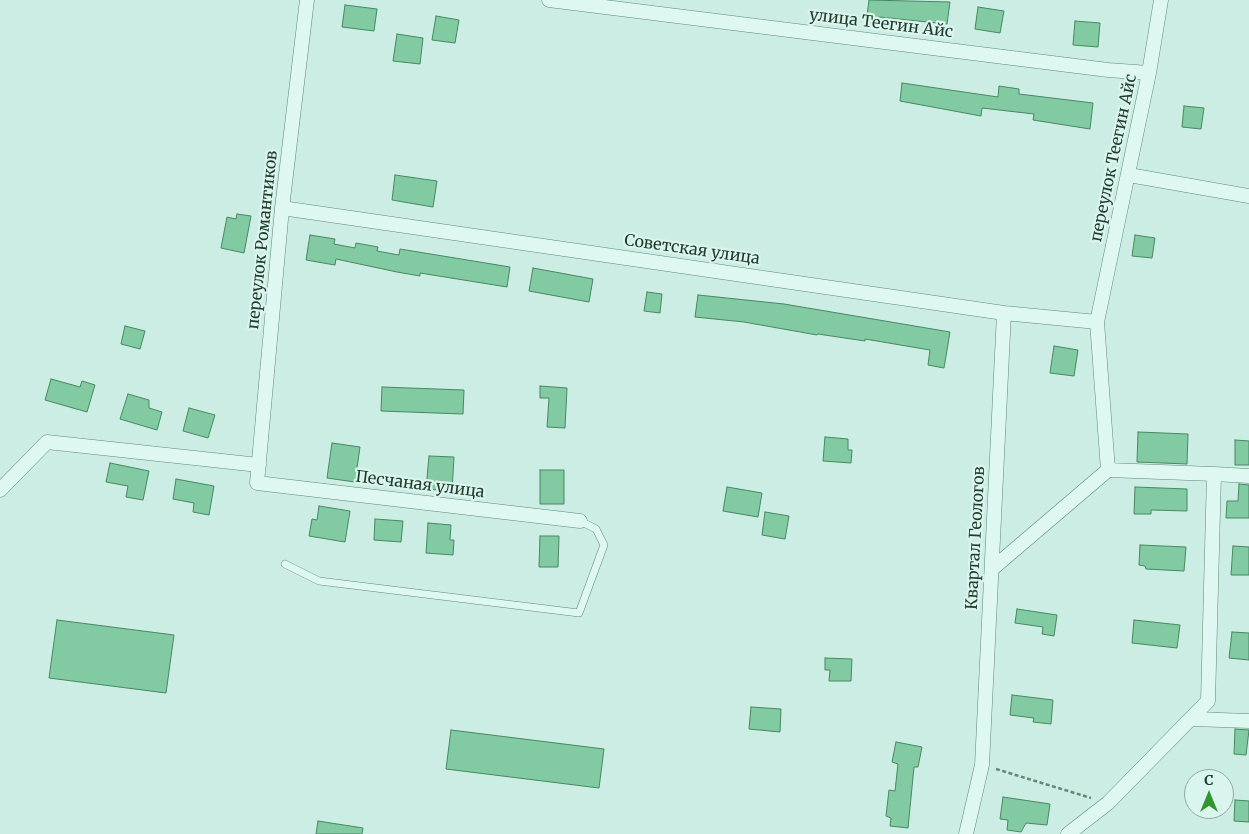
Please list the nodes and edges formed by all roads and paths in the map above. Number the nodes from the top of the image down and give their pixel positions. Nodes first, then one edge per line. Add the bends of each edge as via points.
1 (307, 0) edge
2 (549, 0) edge
3 (1161, 0) edge
4 (1150, 73) junction
5 (1129, 175) junction
6 (1249, 196) edge
7 (282, 208) junction
8 (1004, 313) junction
9 (1098, 322) junction
10 (259, 465) junction
11 (1108, 470) junction
12 (1214, 474) junction
13 (1249, 476) edge
14 (257, 483) joint
15 (0, 490) edge
16 (580, 521) joint
17 (285, 564) dead end
18 (992, 569) junction
19 (1192, 719) junction
20 (1249, 721) edge
21 (982, 765) junction
22 (1108, 803) junction
23 (966, 834) edge
24 (1068, 834) edge

1 - 7 street, переулок Романтиков
2 - 4 street, улица Теегин Айс
3 - 4 street, переулок Теегин Айс
4 - 5 street, переулок Теегин Айс
5 - 6 street
5 - 9 street, переулок Теегин Айс
7 - 8 street, Советская улица
7 - 10 street, переулок Романтиков
8 - 9 street, Советская улица
8 - 18 street, Квартал Геологов
9 - 11 street
10 - 14 street, переулок Романтиков
10 - 15 street via 47,442
11 - 12 street
11 - 18 street
12 - 13 street
12 - 19 street via 1208,701
14 - 16 street, Песчаная улица
16 - 17 lane via 596,529 604,545 579,612 319,580
18 - 21 street, Квартал Геологов
19 - 20 street
19 - 22 street
21 - 22 path
21 - 23 street, Квартал Геологов
22 - 24 street

